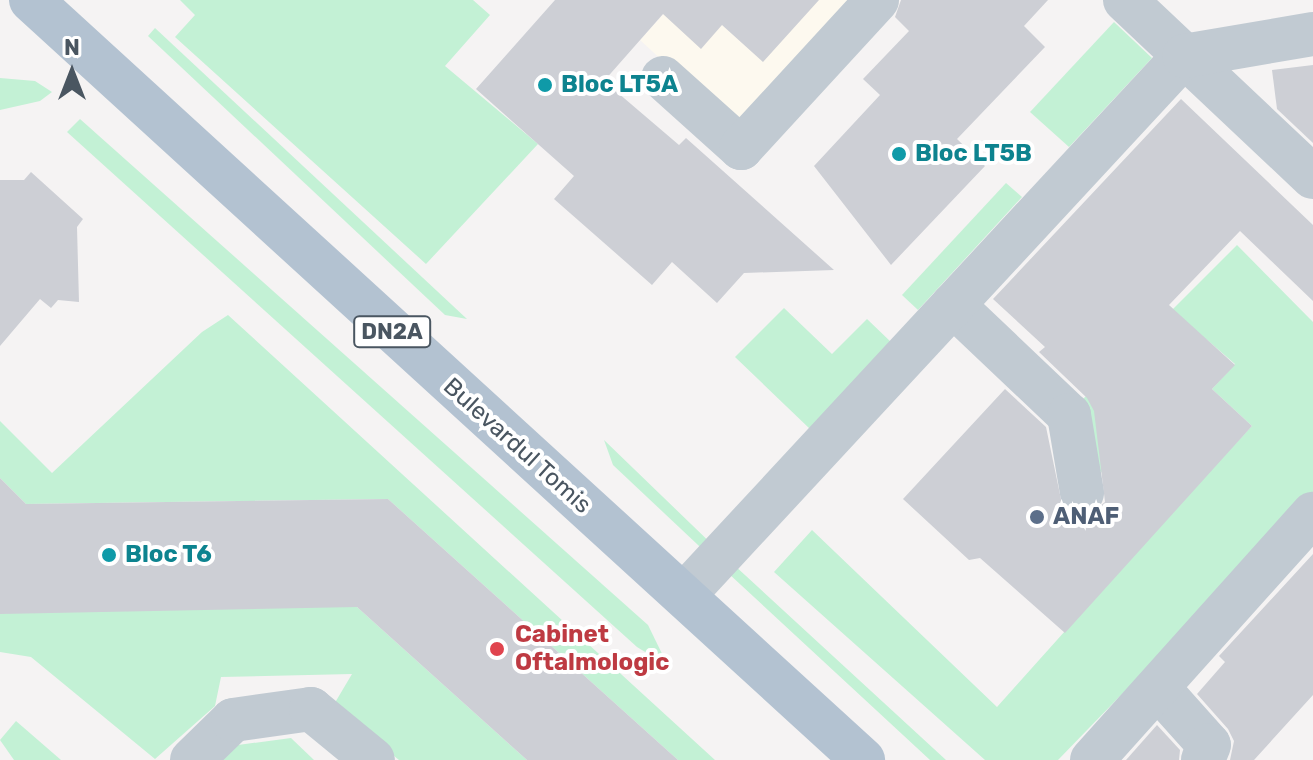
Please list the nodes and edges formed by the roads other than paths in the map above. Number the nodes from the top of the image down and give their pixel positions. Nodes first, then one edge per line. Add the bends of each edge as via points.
1 (31, 0) edge
2 (877, 0) edge
3 (1125, 0) edge
4 (1313, 34) edge
5 (1184, 56) junction
6 (663, 78) dead end
7 (1313, 177) edge
8 (953, 305) junction
9 (1082, 493) dead end
10 (1313, 514) edge
11 (684, 595) junction
12 (1158, 688) junction
13 (192, 760) edge
14 (373, 760) edge
15 (863, 760) edge
16 (1092, 760) edge
17 (1203, 760) edge

1 - 11 main road, Bulevardul Tomis / DN2A
2 - 6 street via 741,148
3 - 5 street
4 - 5 street
5 - 7 street
5 - 8 street
8 - 9 street via 1069,415
8 - 11 street
10 - 12 street
11 - 15 main road, Bulevardul Tomis / DN2A
12 - 16 street
12 - 17 street via 1209,745
13 - 14 street via 233,720 311,709

